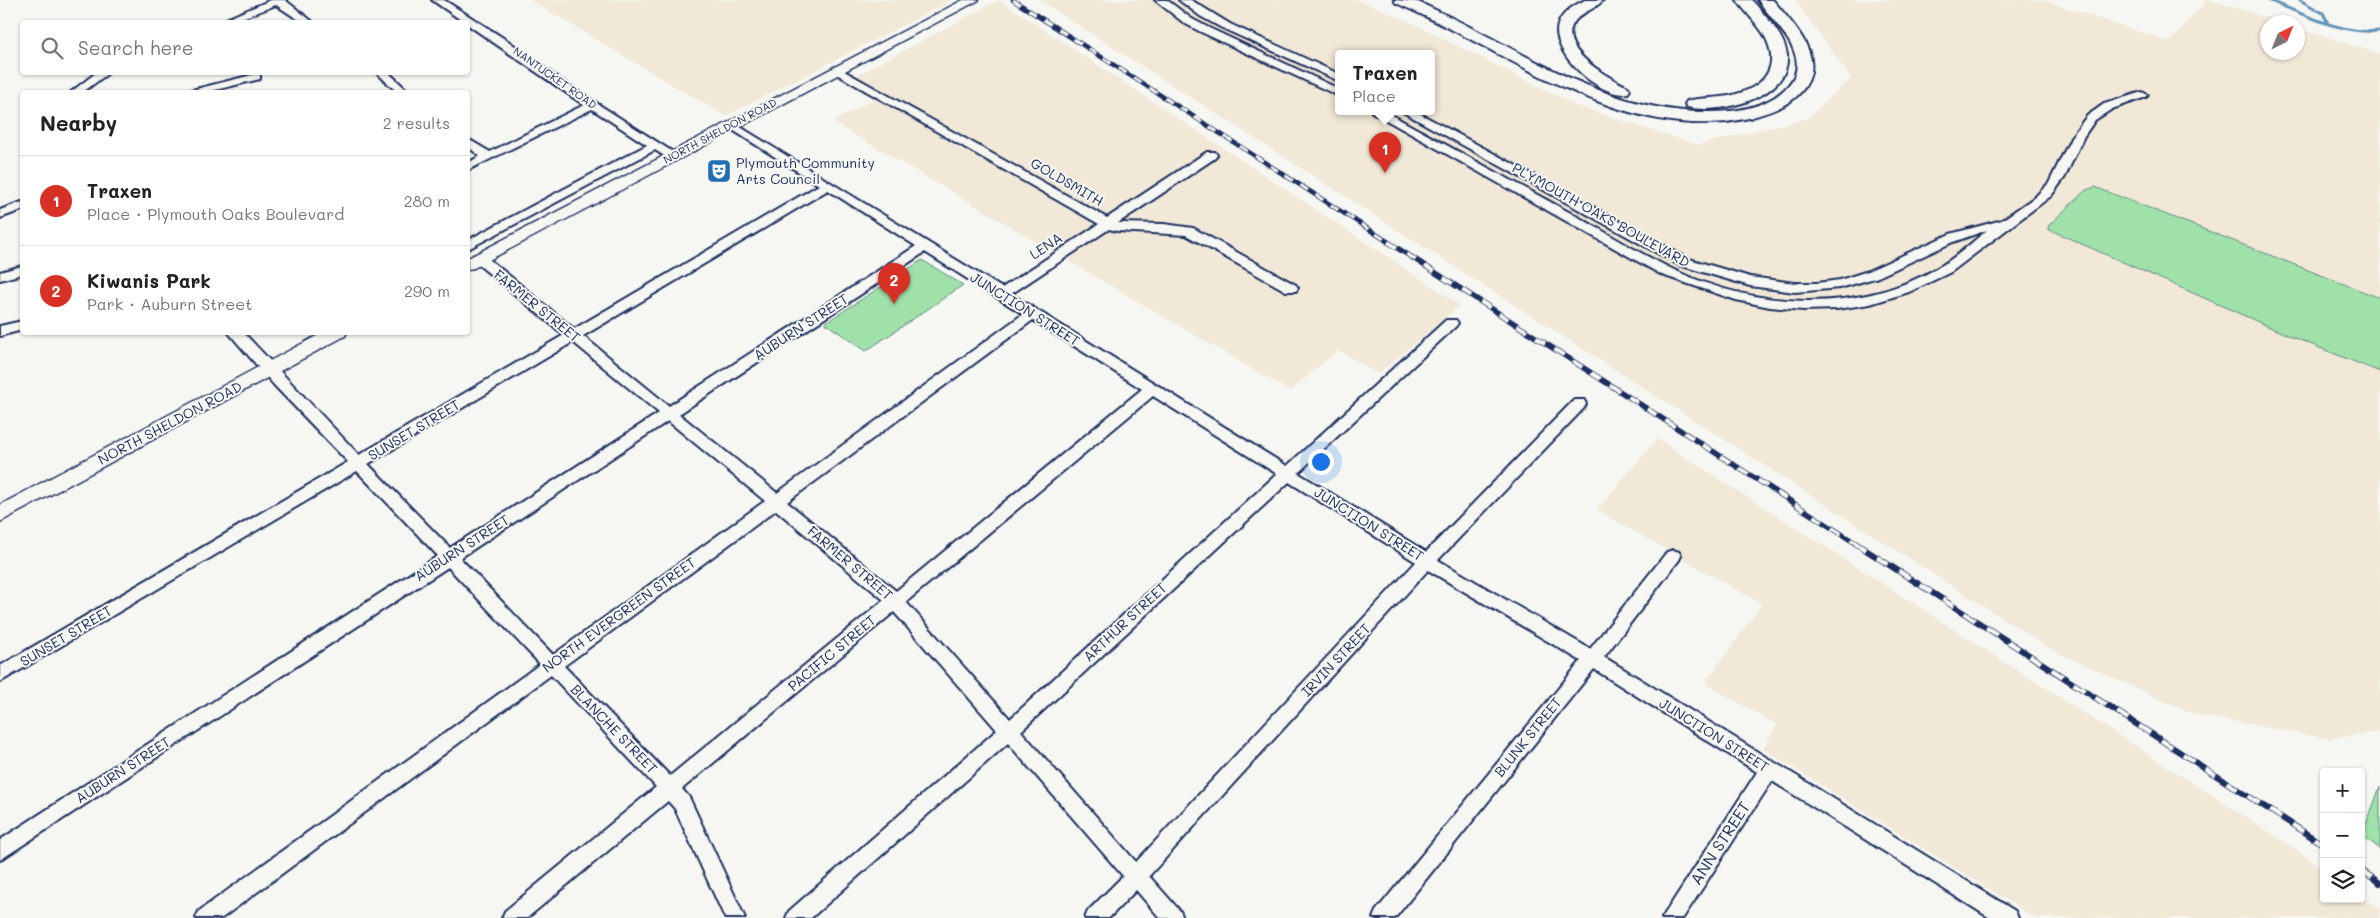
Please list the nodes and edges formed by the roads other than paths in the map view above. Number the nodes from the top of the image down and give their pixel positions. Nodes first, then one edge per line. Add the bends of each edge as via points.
1 (278, 0) edge
2 (437, 0) edge
3 (974, 0) edge
4 (1160, 0) edge
5 (1184, 0) edge
6 (1401, 0) edge
7 (1596, 0) edge
8 (1744, 0) edge
9 (1765, 0) edge
10 (229, 20) edge
11 (305, 20) edge
12 (469, 20) edge
13 (470, 21) edge
14 (1266, 44) junction
15 (1252, 52) junction
16 (838, 70) junction
17 (100, 75) edge
18 (258, 75) edge
19 (384, 75) edge
20 (1335, 76) edge
21 (78, 90) edge
22 (203, 90) edge
23 (249, 90) edge
24 (401, 90) edge
25 (1335, 91) edge
26 (2142, 95) dead end
27 (592, 105) junction
28 (1384, 115) edge
29 (1415, 115) edge
30 (732, 125) junction
31 (470, 143) edge
32 (656, 145) junction
33 (1211, 155) dead end
34 (488, 156) junction
35 (673, 156) junction
36 (470, 166) edge
37 (1515, 169) junction
38 (1499, 178) junction
39 (828, 186) junction
40 (20, 199) edge
41 (0, 205) edge
42 (20, 207) edge
43 (0, 214) edge
44 (2008, 221) junction
45 (1108, 224) junction
46 (470, 245) edge
47 (925, 246) junction
48 (1916, 256) junction
49 (473, 261) edge
50 (1697, 267) junction
51 (20, 271) edge
52 (1941, 272) junction
53 (0, 276) edge
54 (1687, 281) junction
55 (1291, 288) dead end
56 (1002, 294) junction
57 (1033, 314) junction
58 (1451, 323) dead end
59 (20, 326) edge
60 (0, 331) edge
61 (238, 335) edge
62 (334, 335) edge
63 (574, 336) junction
64 (270, 369) junction
65 (1152, 388) junction
66 (1579, 404) dead end
67 (669, 413) junction
68 (358, 463) junction
69 (1286, 473) junction
70 (776, 500) junction
71 (0, 514) edge
72 (1673, 556) dead end
73 (448, 557) junction
74 (1427, 561) junction
75 (895, 600) junction
76 (1592, 659) junction
77 (551, 664) junction
78 (0, 675) edge
79 (1010, 730) junction
80 (1769, 769) junction
81 (668, 788) junction
82 (0, 851) edge
83 (1136, 876) junction
84 (1997, 915) edge
85 (206, 918) edge
86 (512, 918) edge
87 (735, 918) edge
88 (796, 918) edge
89 (1095, 918) edge
90 (1173, 918) edge
91 (1383, 918) edge
92 (1672, 918) edge

1 - 10 street
1 - 11 street
2 - 12 street, NANTUCKET ROAD
3 - 16 main road, NORTH SHELDON ROAD
4 - 15 street via 1194,24
5 - 14 street via 1204,14
6 - 9 highway via 1607,99 1662,114 1704,118 1762,109 1787,97 1802,79 1805,61 1802,50
7 - 8 highway via 1575,11 1565,26 1565,44 1576,62 1598,79 1629,93 1664,101 1701,104 1752,94 1771,81 1778,70 1779,53 1773,39
13 - 27 street, NANTUCKET ROAD
14 - 15 street
14 - 20 street
15 - 25 street
16 - 30 main road, NORTH SHELDON ROAD
16 - 45 street, GOLDSMITH
17 - 21 street
18 - 22 street
18 - 23 street
19 - 24 street
26 - 44 street, PLYMOUTH OAKS BOULEVARD via 2106,106 2090,118 2054,186
27 - 32 street, NANTUCKET ROAD
27 - 34 street
28 - 38 street, PLYMOUTH OAKS BOULEVARD
29 - 37 street, PLYMOUTH OAKS BOULEVARD
30 - 35 main road, NORTH SHELDON ROAD
30 - 39 street, JUNCTION STREET
31 - 34 street
32 - 35 street, NANTUCKET ROAD
32 - 46 street
33 - 45 street, LENA
34 - 36 street
35 - 49 main road, NORTH SHELDON ROAD
37 - 38 street, PLYMOUTH OAKS BOULEVARD
37 - 50 street, PLYMOUTH OAKS BOULEVARD
38 - 54 street, PLYMOUTH OAKS BOULEVARD via 1650,264
39 - 47 street, JUNCTION STREET
39 - 63 street, SUNSET STREET
40 - 41 street
42 - 43 street
44 - 48 street, PLYMOUTH OAKS BOULEVARD via 1949,238
44 - 52 street, PLYMOUTH OAKS BOULEVARD
45 - 55 street, GOLDSMITH via 1188,230
45 - 56 street, LENA
47 - 56 street, JUNCTION STREET
47 - 67 street, AUBURN STREET
48 - 50 street, PLYMOUTH OAKS BOULEVARD via 1853,281 1811,287 1753,283
48 - 52 street
49 - 63 street, FARMER STREET
50 - 54 street, PLYMOUTH OAKS BOULEVARD
51 - 53 street
52 - 54 street, PLYMOUTH OAKS BOULEVARD via 1883,298 1823,306 1768,304 1713,291
56 - 57 street, JUNCTION STREET
57 - 65 street, JUNCTION STREET
57 - 70 street, NORTH EVERGREEN STREET
58 - 69 street, ARTHUR STREET
59 - 60 street
61 - 64 street, BLANCHE STREET
62 - 64 main road, NORTH SHELDON ROAD
63 - 67 street, FARMER STREET
63 - 68 street, SUNSET STREET
64 - 68 street, BLANCHE STREET
64 - 71 main road, NORTH SHELDON ROAD
65 - 69 street, JUNCTION STREET
65 - 75 street, PACIFIC STREET
66 - 74 street, IRVIN STREET
67 - 70 street, FARMER STREET
67 - 73 street, AUBURN STREET
68 - 73 street, BLANCHE STREET
68 - 78 street, SUNSET STREET
69 - 74 street, JUNCTION STREET
69 - 79 street, ARTHUR STREET
70 - 75 street, FARMER STREET
70 - 77 street, NORTH EVERGREEN STREET
72 - 76 street, BLUNK STREET
73 - 77 street, BLANCHE STREET
73 - 82 street, AUBURN STREET
74 - 76 street, JUNCTION STREET
74 - 83 street, IRVIN STREET
75 - 79 street, FARMER STREET
75 - 81 street, PACIFIC STREET
76 - 80 street, JUNCTION STREET
76 - 91 street, BLUNK STREET
77 - 81 street, BLANCHE STREET
77 - 85 street, NORTH EVERGREEN STREET
79 - 83 street, FARMER STREET
79 - 88 street, ARTHUR STREET
80 - 84 street, JUNCTION STREET
80 - 92 street, ANN STREET
81 - 86 street, PACIFIC STREET
81 - 87 street, BLANCHE STREET via 682,803
83 - 89 street, IRVIN STREET
83 - 90 street, FARMER STREET

